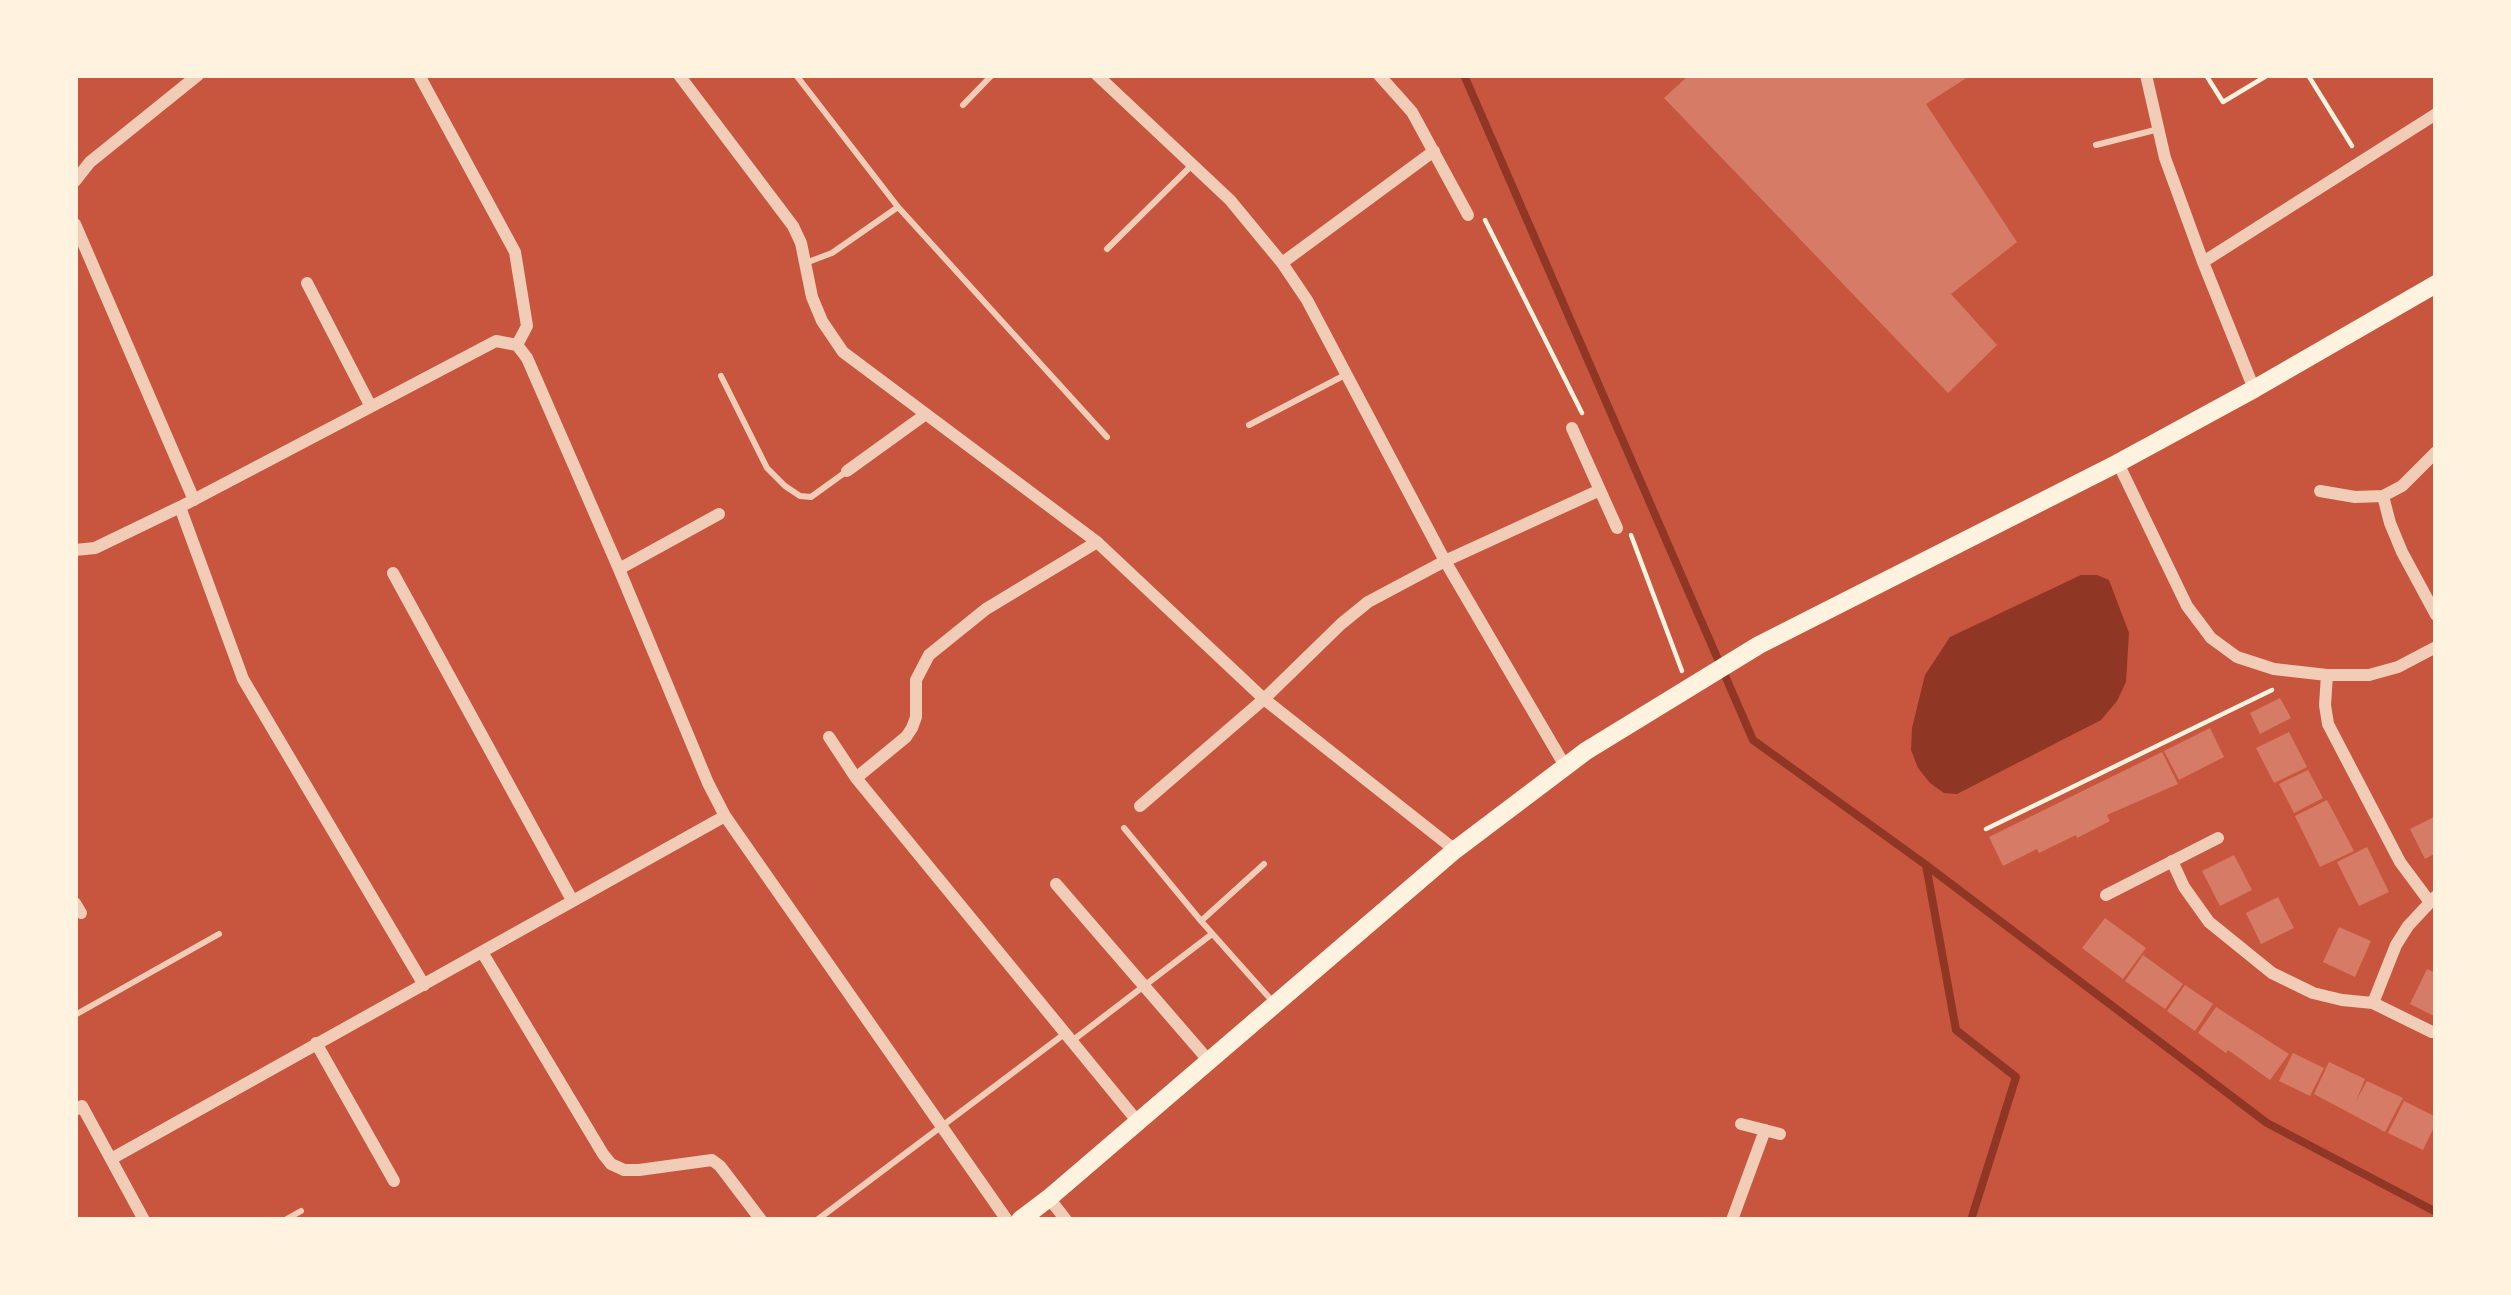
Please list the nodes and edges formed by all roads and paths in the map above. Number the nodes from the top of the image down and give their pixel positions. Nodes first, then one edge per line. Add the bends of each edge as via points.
1 (198, 75) edge
2 (419, 75) edge
3 (679, 75) edge
4 (796, 75) edge
5 (992, 75) edge
6 (1097, 75) edge
7 (1379, 75) edge
8 (2146, 75) edge
9 (2206, 75) edge
10 (2268, 75) edge
11 (2308, 75) edge
12 (963, 106) dead end
13 (2436, 114) edge
14 (2158, 129) junction
15 (2096, 145) dead end
16 (1434, 151) junction
17 (2362, 161) junction
18 (1192, 165) junction
19 (75, 181) edge
20 (898, 207) junction
21 (1468, 215) dead end
22 (75, 224) edge
23 (1107, 249) dead end
24 (2203, 262) junction
25 (805, 263) junction
26 (1282, 263) junction
27 (307, 283) dead end
28 (2436, 284) edge
29 (517, 345) junction
30 (1347, 374) junction
31 (721, 376) dead end
32 (2254, 389) junction
33 (370, 405) junction
34 (926, 414) junction
35 (1249, 425) dead end
36 (1572, 428) dead end
37 (1107, 437) dead end
38 (2436, 452) edge
39 (2118, 463) junction
40 (847, 471) joint
41 (1600, 490) junction
42 (2320, 491) dead end
43 (2384, 496) junction
44 (194, 500) junction
45 (180, 507) junction
46 (719, 514) dead end
47 (1617, 528) dead end
48 (1097, 542) junction
49 (75, 550) edge
50 (1445, 561) junction
51 (619, 569) junction
52 (394, 573) dead end
53 (2436, 615) edge
54 (2436, 647) edge
55 (2286, 670) junction
56 (2327, 675) junction
57 (1264, 699) junction
58 (829, 737) dead end
59 (1565, 766) junction
60 (856, 778) junction
61 (1140, 806) dead end
62 (724, 816) junction
63 (1124, 828) dead end
64 (1986, 829) dead end
65 (2218, 838) dead end
66 (1455, 850) junction
67 (2172, 861) junction
68 (1264, 863) dead end
69 (1056, 884) dead end
70 (2106, 895) dead end
71 (2432, 898) edge
72 (572, 900) junction
73 (1201, 921) junction
74 (219, 934) dead end
75 (1212, 934) junction
76 (482, 952) junction
77 (1144, 984) junction
78 (424, 985) junction
79 (2372, 1003) junction
80 (1276, 1005) junction
81 (75, 1015) edge
82 (2432, 1032) dead end
83 (1069, 1037) junction
84 (316, 1043) junction
85 (1209, 1061) junction
86 (79, 1108) edge
87 (1138, 1122) junction
88 (1741, 1124) dead end
89 (941, 1127) junction
90 (111, 1159) junction
91 (394, 1181) dead end
92 (1049, 1198) junction
93 (301, 1211) dead end
94 (144, 1220) edge
95 (284, 1220) edge
96 (761, 1220) edge
97 (817, 1220) edge
98 (1007, 1220) edge
99 (1020, 1220) edge
100 (1066, 1220) edge
101 (1732, 1220) edge

1 - 19 street
2 - 29 street via 515,252 526,326
3 - 25 street via 793,226
4 - 20 lane
5 - 12 lane
6 - 18 street
7 - 16 street
8 - 14 street
9 - 10 path via 2223,102
11 - 17 path
13 - 17 street
14 - 15 lane
14 - 24 street
16 - 21 street
16 - 26 street
17 - 24 street
18 - 23 lane
18 - 26 street
20 - 25 lane
20 - 37 lane
22 - 44 street
24 - 32 street
25 - 34 street via 832,340
26 - 30 street
27 - 33 street
28 - 32 main road
29 - 33 street via 496,341
29 - 51 street
30 - 35 lane
30 - 50 street
31 - 40 lane via 767,468 785,486 811,497
32 - 39 main road
33 - 44 street
34 - 40 street
34 - 48 street
36 - 41 street
38 - 43 street
39 - 55 street via 2199,625 2237,657
39 - 59 main road via 1759,645
41 - 47 street
41 - 50 street
42 - 43 street
43 - 53 street
44 - 45 street
45 - 49 street
45 - 78 street via 243,679
46 - 51 street
48 - 57 street
48 - 60 street via 986,609 929,655 916,680 912,728
50 - 57 street via 1368,602
50 - 59 street
51 - 62 street
52 - 72 street
54 - 56 street via 2384,673
55 - 56 street
55 - 64 path via 2283,684
56 - 71 street via 2328,724 2400,862
57 - 61 street
57 - 66 street
58 - 60 street
59 - 66 main road
60 - 83 street
62 - 72 street
62 - 89 street
63 - 73 lane
65 - 67 street
66 - 80 main road
67 - 70 street
67 - 79 street via 2209,922 2272,973 2313,993
68 - 73 lane
69 - 77 street
71 - 79 street via 2396,945
72 - 76 street
73 - 75 lane
74 - 81 lane
75 - 77 lane
75 - 80 lane
76 - 78 street
76 - 96 street via 611,1164 639,1170 712,1160
77 - 83 lane
77 - 85 street
78 - 84 street
79 - 82 street
80 - 85 main road
83 - 87 street
83 - 89 lane
84 - 90 street
84 - 91 street
85 - 87 main road
86 - 90 street
87 - 92 main road
88 - 101 street via 1773,1132
89 - 97 lane
89 - 98 street
90 - 94 street
92 - 99 main road
92 - 100 street
93 - 95 lane

